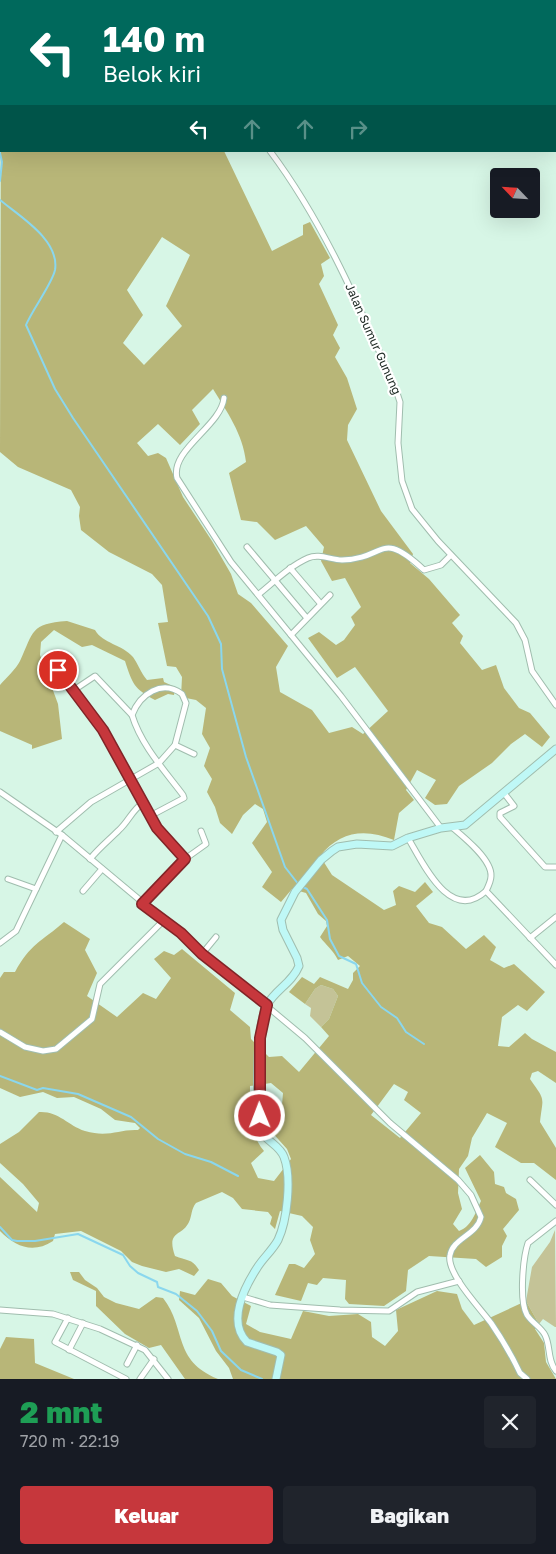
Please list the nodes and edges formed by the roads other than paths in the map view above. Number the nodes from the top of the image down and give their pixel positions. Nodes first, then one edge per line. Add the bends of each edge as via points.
1 (271, 152) edge
2 (224, 398) dead end
3 (248, 547) dead end
4 (451, 555) junction
5 (290, 568) junction
6 (276, 580) junction
7 (259, 594) junction
8 (330, 595) dead end
9 (320, 603) junction
10 (306, 617) junction
11 (291, 635) junction
12 (58, 670) dead end
13 (74, 690) junction
14 (556, 706) edge
15 (132, 715) junction
16 (175, 746) junction
17 (556, 749) edge
18 (194, 754) dead end
19 (159, 763) junction
20 (129, 781) junction
21 (0, 792) edge
22 (504, 792) junction
23 (144, 802) junction
24 (150, 816) junction
25 (440, 828) junction
26 (453, 828) junction
27 (201, 830) dead end
28 (56, 832) junction
29 (62, 836) junction
30 (408, 838) junction
31 (90, 859) junction
32 (185, 859) junction
33 (556, 867) edge
34 (102, 869) junction
35 (8, 879) dead end
36 (36, 889) junction
37 (83, 891) dead end
38 (486, 891) junction
39 (142, 904) junction
40 (556, 917) edge
41 (163, 921) junction
42 (216, 937) dead end
43 (530, 938) junction
44 (0, 943) edge
45 (202, 954) junction
46 (556, 965) edge
47 (267, 1005) junction
48 (0, 1032) edge
49 (530, 1180) dead end
50 (556, 1205) edge
51 (556, 1221) edge
52 (459, 1281) junction
53 (243, 1297) junction
54 (0, 1310) edge
55 (68, 1318) junction
56 (83, 1323) junction
57 (137, 1345) junction
58 (70, 1350) junction
59 (154, 1359) junction
60 (127, 1364) dead end
61 (556, 1371) edge
62 (126, 1379) edge
63 (140, 1379) edge
64 (168, 1379) edge
65 (276, 1379) edge
66 (528, 1379) edge

1 - 4 street, Jalan Sumur Gunung via 341,268 378,346 400,402 398,443 402,481 408,501
2 - 7 street via 218,414 183,455 177,478 231,562
3 - 6 street
4 - 5 street via 441,565 424,570 403,551 383,547 370,555 341,560 310,556
4 - 14 street, Jalan Sumur Gunung via 516,623 525,640 532,672
5 - 6 street
5 - 9 street
6 - 7 street
6 - 10 street
7 - 11 street
8 - 9 street
9 - 10 street
10 - 11 street
11 - 25 street
12 - 13 street
13 - 15 street via 95,676
13 - 20 street via 103,730
15 - 16 street via 146,696 158,688 166,687 182,694 186,703
15 - 19 street via 141,737
16 - 18 street
16 - 19 street
17 - 22 street
19 - 20 street
19 - 24 street via 184,798
20 - 23 street
20 - 28 street via 90,802
21 - 28 street
22 - 26 street via 469,824
22 - 33 street via 514,806 500,817 545,867
23 - 24 street
23 - 31 street
24 - 32 street
25 - 26 street
25 - 30 street
26 - 38 street via 490,868 492,877
27 - 32 street via 206,844
28 - 29 street
29 - 31 street
29 - 36 street
30 - 38 street via 438,887 454,899 461,902 470,900
30 - 47 street via 392,846 367,843 338,847 321,860 295,892 280,923 299,966 291,980
31 - 34 street
32 - 39 street
34 - 37 street
34 - 39 street
35 - 36 street
36 - 44 street via 14,933
38 - 43 street
39 - 41 street
40 - 43 street
41 - 45 street
41 - 48 street via 100,984 92,1019 56,1050 25,1047
42 - 45 street
43 - 46 street
45 - 47 street
47 - 52 street via 390,1123 458,1180 471,1195 480,1222 452,1248 449,1256
47 - 53 street via 260,1038 260,1127 264,1137 278,1147 284,1158 288,1193 279,1238 257,1268
49 - 50 street
51 - 61 street via 528,1243 523,1302 526,1314 545,1335 549,1360
52 - 53 street via 417,1292 389,1311 270,1305
52 - 66 street via 490,1323 520,1373
53 - 65 street via 238,1328 247,1342 281,1355
54 - 55 street
55 - 56 street
55 - 58 street via 55,1340
56 - 57 street
56 - 58 street
57 - 59 street
57 - 60 street
58 - 62 street
59 - 63 street
59 - 64 street

